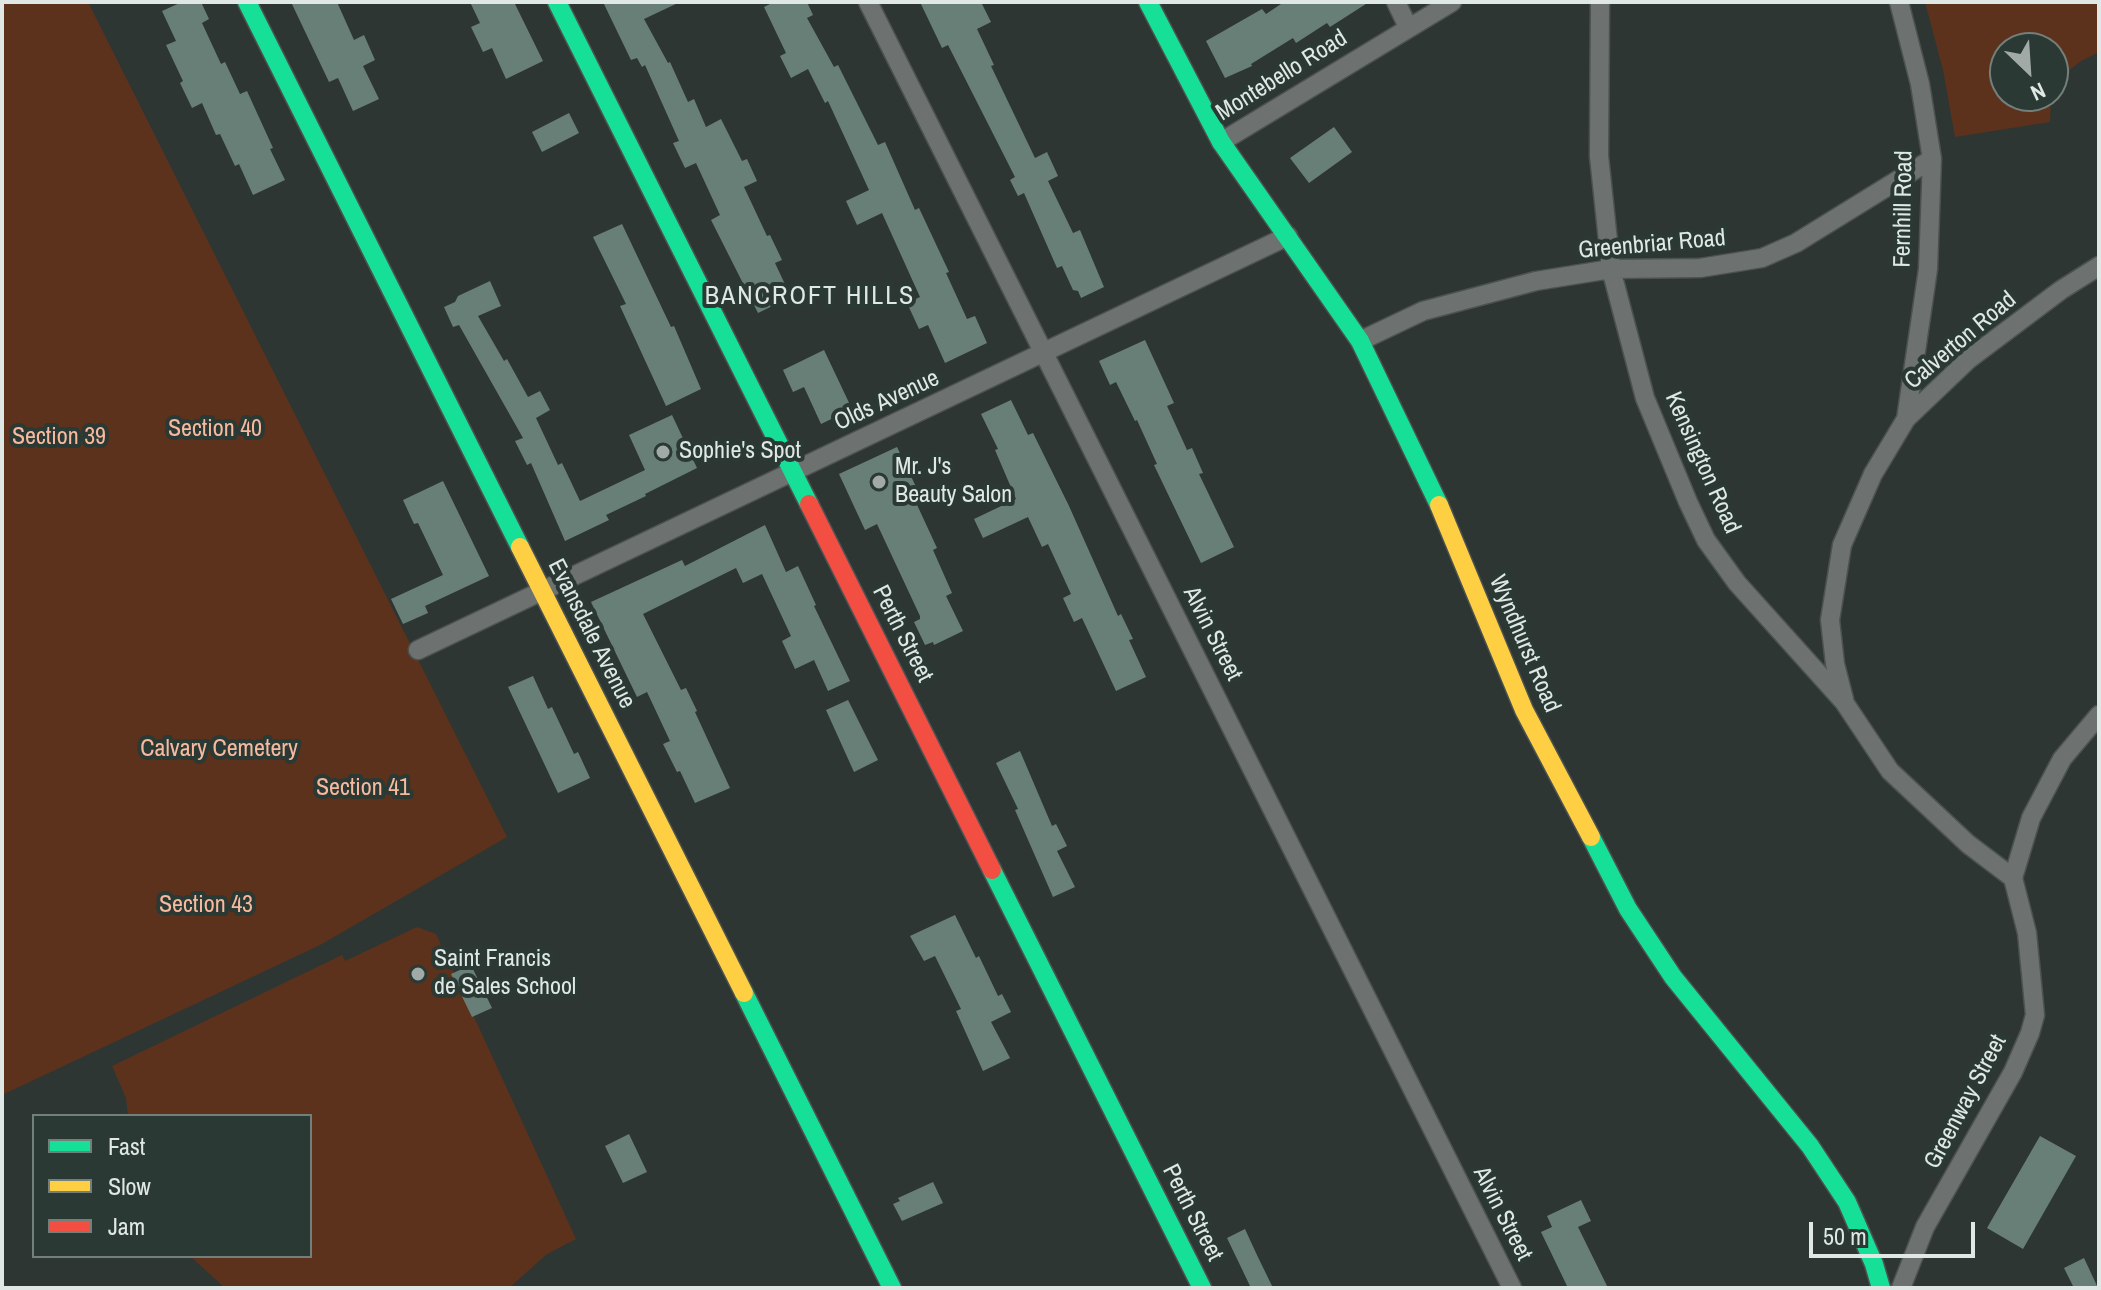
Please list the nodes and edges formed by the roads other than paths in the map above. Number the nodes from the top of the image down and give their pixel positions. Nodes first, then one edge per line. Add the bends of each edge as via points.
1 (247, 2) edge
2 (557, 2) edge
3 (868, 2) edge
4 (1148, 2) edge
5 (1396, 2) edge
6 (1452, 2) edge
7 (1600, 2) edge
8 (1899, 2) edge
9 (1408, 27) junction
10 (1221, 142) junction
11 (1932, 159) junction
12 (1288, 236) junction
13 (2099, 266) edge
14 (1611, 269) junction
15 (1360, 341) junction
16 (1044, 352) junction
17 (1906, 419) junction
18 (793, 472) junction
19 (542, 592) junction
20 (418, 650) dead end
21 (1844, 702) junction
22 (2099, 715) edge
23 (2013, 878) junction
24 (892, 1288) edge
25 (1202, 1288) edge
26 (1512, 1288) edge
27 (1881, 1288) edge
28 (1901, 1288) edge

1 - 19 street, Evansdale Avenue
2 - 18 street, Perth Street
3 - 16 street, Alvin Street
4 - 10 street, Wyndhurst Road
5 - 9 street
6 - 9 street, Montebello Road
7 - 14 street, Kensington Road via 1599,156
8 - 11 street, Fernhill Road
9 - 10 street, Montebello Road
10 - 12 street, Wyndhurst Road
11 - 14 street, Greenbriar Road via 1796,243 1762,258 1700,268
11 - 17 street, Fernhill Road via 1928,269
12 - 15 street, Wyndhurst Road
12 - 16 street, Olds Avenue
13 - 17 street, Calverton Road via 1969,359
14 - 15 street, Greenbriar Road via 1500,288 1423,311
14 - 21 street, Kensington Road via 1645,398 1706,540 1737,583
15 - 27 street, Wyndhurst Road via 1428,478 1524,710 1615,885 1673,977 1810,1146 1847,1202
16 - 18 street, Olds Avenue
16 - 26 street, Alvin Street
17 - 21 street, Calverton Road via 1873,474 1842,545 1830,620
18 - 19 street, Olds Avenue
18 - 25 street, Perth Street
19 - 20 street, Olds Avenue
19 - 24 street, Evansdale Avenue
21 - 23 street, Kensington Road via 1890,771
22 - 23 street via 2062,759 2031,818
23 - 28 street, Greenway Street via 2035,1015 2013,1072 1925,1227

